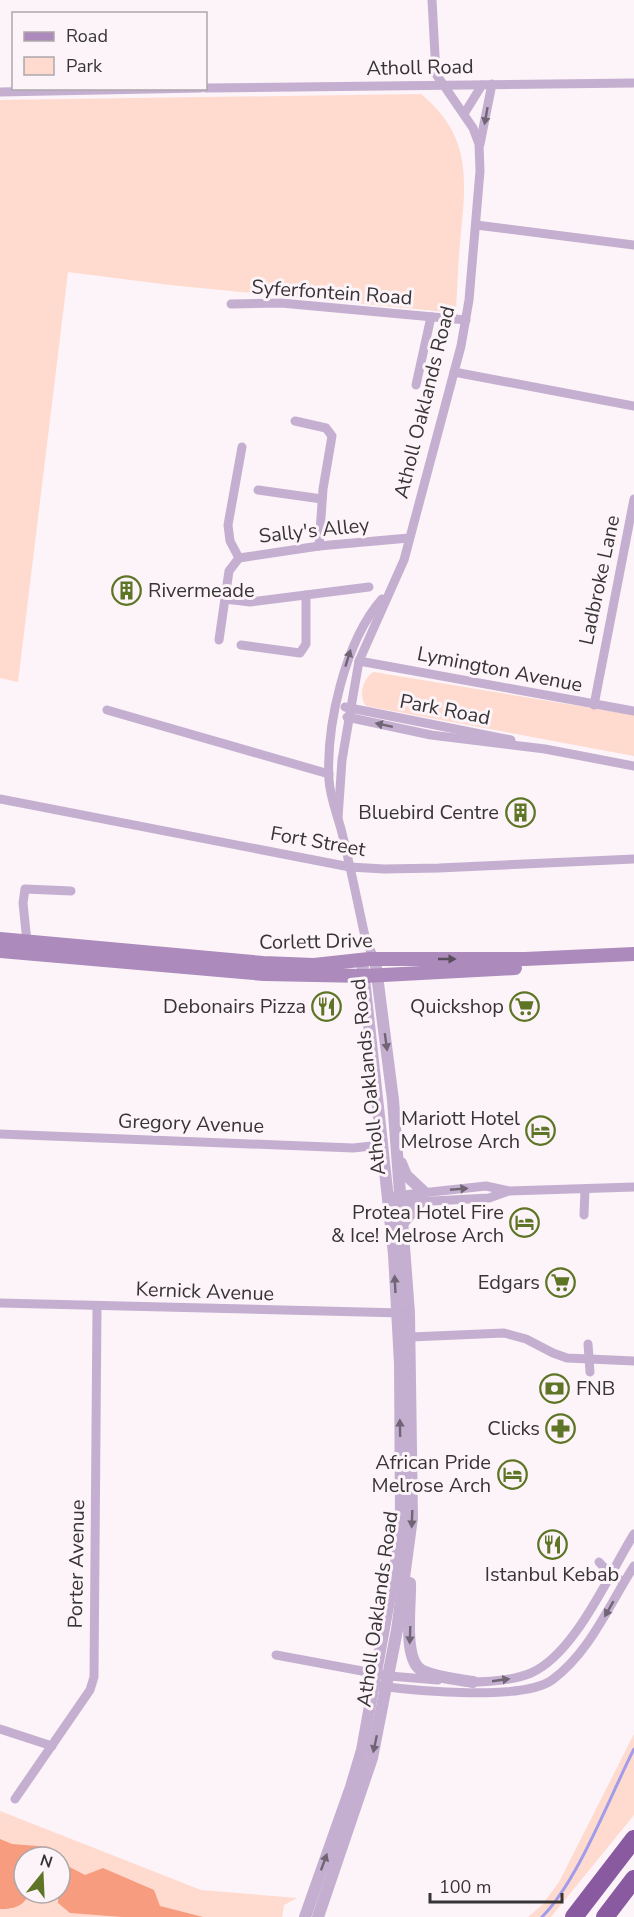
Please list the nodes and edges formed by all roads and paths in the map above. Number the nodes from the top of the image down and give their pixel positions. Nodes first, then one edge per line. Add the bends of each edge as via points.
1 (432, 0) edge
2 (634, 83) edge
3 (487, 84) junction
4 (442, 85) junction
5 (207, 88) edge
6 (102, 90) edge
7 (0, 92) edge
8 (464, 114) junction
9 (479, 148) junction
10 (476, 225) junction
11 (634, 245) edge
12 (231, 304) dead end
13 (431, 317) junction
14 (466, 320) junction
15 (454, 372) junction
16 (416, 385) dead end
17 (634, 406) edge
18 (295, 421) dead end
19 (242, 447) dead end
20 (258, 490) dead end
21 (322, 499) junction
22 (634, 499) edge
23 (409, 538) junction
24 (319, 546) junction
25 (624, 553) junction
26 (634, 555) edge
27 (239, 558) junction
28 (369, 588) dead end
29 (390, 590) junction
30 (306, 595) junction
31 (225, 600) junction
32 (219, 640) dead end
33 (242, 645) dead end
34 (359, 661) junction
35 (594, 705) junction
36 (107, 710) dead end
37 (336, 710) junction
38 (634, 711) edge
39 (351, 713) junction
40 (634, 766) edge
41 (329, 774) junction
42 (0, 799) edge
43 (339, 818) junction
44 (634, 859) edge
45 (350, 867) junction
46 (71, 891) dead end
47 (0, 939) edge
48 (27, 942) junction
49 (0, 951) edge
50 (634, 954) edge
51 (368, 960) junction
52 (634, 961) edge
53 (370, 975) junction
54 (390, 1069) junction
55 (377, 1093) junction
56 (0, 1134) edge
57 (381, 1145) junction
58 (398, 1154) junction
59 (634, 1187) edge
60 (585, 1189) junction
61 (422, 1197) junction
62 (394, 1200) junction
63 (584, 1215) dead end
64 (402, 1224) junction
65 (0, 1303) edge
66 (97, 1306) junction
67 (403, 1313) junction
68 (411, 1337) junction
69 (588, 1344) dead end
70 (589, 1359) junction
71 (634, 1361) edge
72 (590, 1372) dead end
73 (634, 1534) edge
74 (409, 1555) junction
75 (599, 1562) dead end
76 (634, 1566) edge
77 (609, 1573) junction
78 (624, 1582) junction
79 (276, 1655) dead end
80 (374, 1679) junction
81 (388, 1682) junction
82 (473, 1682) junction
83 (0, 1729) edge
84 (52, 1746) junction
85 (15, 1798) dead end
86 (634, 1839) edge
87 (634, 1879) edge
88 (304, 1917) edge
89 (318, 1917) edge
90 (574, 1917) edge
91 (605, 1917) edge

1 - 4 street via 434,61
2 - 3 street, Atholl Road
3 - 4 street, Atholl Road
3 - 8 street
3 -> 9 street, Atholl Oaklands Road
4 - 5 street, Atholl Road
4 - 8 street, Atholl Oaklands Road
6 - 7 street, Atholl Road
8 - 9 street, Atholl Oaklands Road via 476,133
9 - 10 street, Atholl Oaklands Road
10 - 11 street
10 - 14 street, Atholl Oaklands Road
12 - 13 street, Syferfontein Road via 281,303
13 - 14 street, Syferfontein Road
13 - 16 street
14 - 15 street, Atholl Oaklands Road
15 - 17 street
15 - 23 street, Atholl Oaklands Road
18 - 21 street via 331,432
19 - 27 street via 228,525 230,541
20 - 21 street
21 - 24 street
22 - 25 street, Ladbroke Lane
23 - 24 street, Sally's Alley
23 - 29 street, Atholl Oaklands Road
24 - 27 street, Sally's Alley
25 - 26 street
25 - 35 street, Ladbroke Lane
27 - 31 street, Sally's Alley via 229,571
28 - 30 street
29 - 34 street, Atholl Oaklands Road
37 -> 29 street, Atholl Oaklands Road via 353,644
30 - 31 street via 250,602
30 - 33 street via 306,644 300,653
31 - 32 street, Sally's Alley
34 - 35 street, Lymington Avenue
34 - 39 street, Atholl Oaklands Road
35 - 38 street, Lymington Avenue
36 - 41 street
37 - 39 street, Park Road
37 - 41 street, Atholl Oaklands Road
39 - 40 street, Park Road
39 - 43 street, Atholl Oaklands Road via 342,760
41 - 43 street, Atholl Oaklands Road
42 - 45 street, Fort Street
43 - 45 street, Atholl Oaklands Road
44 - 45 street, Fort Street via 439,868
45 - 51 street, Atholl Oaklands Road
46 - 48 street via 25,889 22,903
47 - 48 main road, Corlett Drive
48 - 51 main road, Corlett Drive via 263,963 314,965
49 - 53 main road, Corlett Drive via 264,974
51 -> 50 main road, Corlett Drive
51 - 53 street, Atholl Oaklands Road
52 - 53 main road, Corlett Drive
53 -> 54 street, Atholl Oaklands Road
53 - 55 street, Atholl Oaklands Road
54 - 55 street
54 - 58 street, Atholl Oaklands Road
55 - 57 street, Atholl Oaklands Road
56 - 57 street, Gregory Avenue via 353,1148
57 - 62 street, Atholl Oaklands Road
58 - 61 street via 405,1175
58 - 62 street, Atholl Oaklands Road
59 - 60 street
60 - 61 street via 509,1191 486,1186
60 - 63 street
61 - 62 street
61 - 64 street
62 - 64 street, Atholl Oaklands Road
67 -> 62 street, Atholl Oaklands Road
64 - 67 street, Atholl Oaklands Road
65 - 66 street, Kernick Avenue
66 - 67 street, Kernick Avenue
66 - 84 street, Porter Avenue via 94,1677 90,1690
67 - 68 street, Atholl Oaklands Road
80 -> 67 street, Atholl Oaklands Road via 401,1520
68 - 70 street via 504,1333 560,1356
68 -> 74 street, Atholl Oaklands Road
69 - 70 street
70 - 71 street
70 - 72 street
73 - 77 street
74 - 81 street, Atholl Oaklands Road
74 -> 82 street via 413,1663 424,1672
75 - 77 street
76 - 78 street
77 - 78 street
82 -> 77 street via 520,1676 555,1656 569,1641
78 -> 81 street via 592,1636 550,1682 527,1689 483,1692
79 - 80 street
80 - 81 street
88 -> 80 street, Atholl Oaklands Road via 354,1777
81 - 82 street
81 -> 89 street, Atholl Oaklands Road via 372,1758
83 - 84 street
84 - 85 street, Porter Avenue
86 - 90 highway
87 - 91 highway

